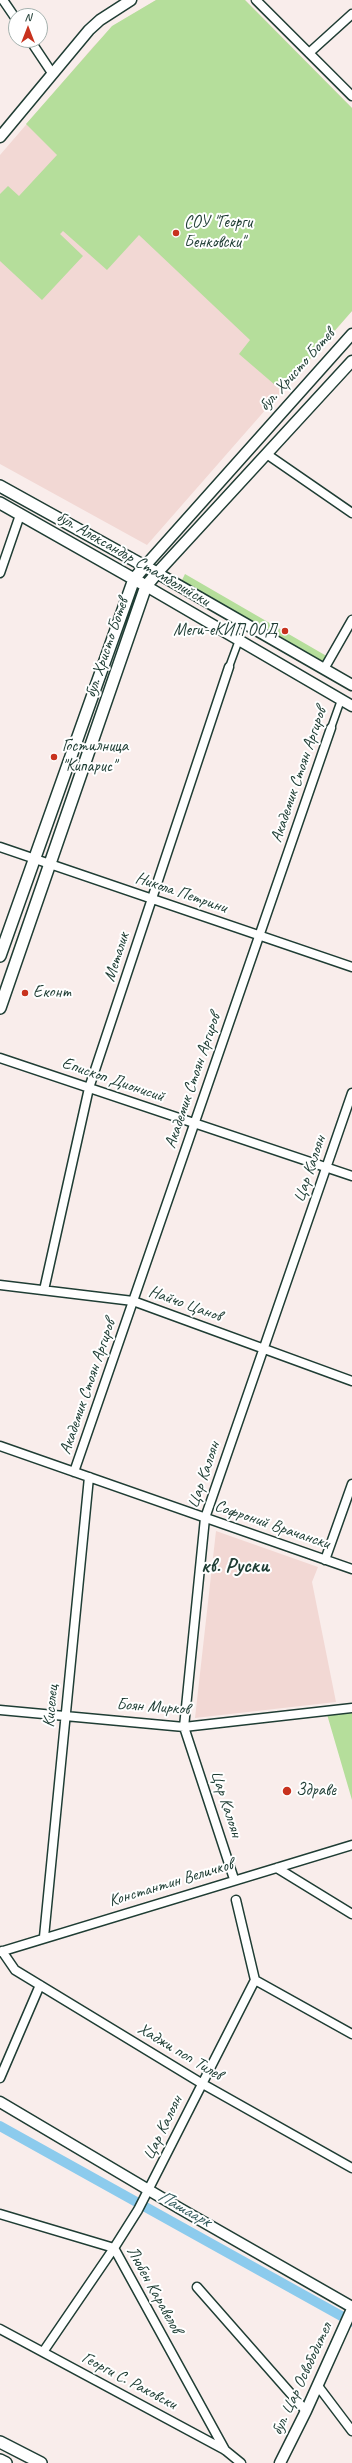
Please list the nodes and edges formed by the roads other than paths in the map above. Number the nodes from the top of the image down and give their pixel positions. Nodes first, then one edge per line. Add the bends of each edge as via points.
1 (131, 0) edge
2 (256, 0) edge
3 (352, 14) edge
4 (35, 48) edge
5 (309, 53) junction
6 (52, 73) junction
7 (352, 96) edge
8 (0, 137) edge
9 (352, 334) edge
10 (352, 361) edge
11 (268, 455) junction
12 (0, 486) edge
13 (0, 503) edge
14 (352, 514) edge
15 (20, 515) junction
16 (145, 566) junction
17 (0, 573) edge
18 (157, 573) junction
19 (134, 579) junction
20 (146, 586) junction
21 (352, 620) edge
22 (239, 640) junction
23 (229, 667) joint
24 (324, 669) junction
25 (352, 685) edge
26 (341, 700) junction
27 (352, 706) edge
28 (331, 728) joint
29 (0, 847) edge
30 (33, 858) junction
31 (51, 864) junction
32 (152, 899) junction
33 (259, 936) junction
34 (0, 956) edge
35 (352, 968) edge
36 (0, 1008) edge
37 (0, 1058) edge
38 (89, 1088) junction
39 (352, 1092) edge
40 (195, 1123) junction
41 (326, 1167) junction
42 (352, 1176) edge
43 (0, 1285) edge
44 (44, 1290) junction
45 (133, 1301) junction
46 (264, 1348) junction
47 (352, 1381) edge
48 (0, 1446) edge
49 (74, 1472) junction
50 (89, 1477) junction
51 (352, 1484) edge
52 (205, 1518) junction
53 (325, 1560) junction
54 (352, 1569) edge
55 (352, 1708) edge
56 (0, 1710) edge
57 (66, 1715) junction
58 (184, 1727) junction
59 (352, 1845) edge
60 (278, 1868) junction
61 (234, 1879) junction
62 (236, 1900) dead end
63 (352, 1914) edge
64 (44, 1937) junction
65 (1, 1951) edge
66 (255, 1980) junction
67 (40, 1985) junction
68 (352, 2034) edge
69 (0, 2078) edge
70 (202, 2083) junction
71 (0, 2102) edge
72 (352, 2168) edge
73 (149, 2189) junction
74 (0, 2214) edge
75 (114, 2248) junction
76 (197, 2287) dead end
77 (352, 2308) edge
78 (0, 2329) edge
79 (43, 2352) junction
80 (318, 2386) junction
81 (306, 2411) junction
82 (352, 2431) edge
83 (0, 2442) edge
84 (225, 2450) junction
85 (0, 2460) edge
86 (6, 2463) edge
87 (41, 2463) edge
88 (241, 2463) edge
89 (280, 2463) edge

1 - 6 street via 94,25
2 - 5 street
3 - 5 street
4 - 6 street
5 - 7 street
6 - 8 street
9 - 16 street, бул. Христо Ботев
10 - 11 street, бул. Христо Ботев
11 - 14 street
11 - 18 street, бул. Христо Ботев
12 - 16 main road, бул. Александър Стамболийски
13 - 15 main road, бул. Александър Стамболийски
15 - 17 street
15 - 19 main road, бул. Александър Стамболийски
16 - 18 main road, бул. Александър Стамболийски
16 - 19 main road, бул. Христо Ботев
18 - 20 main road, бул. Христо Ботев
18 - 24 street, бул. Александър Стамболийски
19 - 20 main road, бул. Александър Стамболийски
19 - 30 main road, бул. Христо Ботев
20 - 22 street, бул. Александър Стамболийски
20 - 31 main road, бул. Христо Ботев
21 - 24 street
22 - 23 street, Металик
22 - 26 street, бул. Александър Стамболийски
23 - 32 street, Металик
24 - 25 street, бул. Александър Стамболийски
26 - 27 street, бул. Александър Стамболийски
26 - 28 street, Академик Стоян Аргиров
28 - 33 street, Академик Стоян Аргиров
29 - 30 street, Никола Петрини
30 - 31 street, Никола Петрини
30 - 34 main road, бул. Христо Ботев
31 - 32 street, Никола Петрини
31 - 36 main road, бул. Христо Ботев
32 - 33 street, Никола Петрини
32 - 38 street, Металик
33 - 35 street, Никола Петрини
33 - 40 street, Академик Стоян Аргиров
37 - 38 street, Епископ Дионисий
38 - 40 street, Епископ Дионисий
38 - 44 street, Металик
39 - 41 street, Цар Калоян
40 - 41 street, Епископ Дионисий
40 - 45 street, Академик Стоян Аргиров
41 - 42 street, Епископ Дионисий
41 - 46 street, Цар Калоян
43 - 44 street, Найчо Цанов
44 - 45 street, Найчо Цанов
45 - 46 street, Найчо Цанов
45 - 49 street, Академик Стоян Аргиров
46 - 47 street, Найчо Цанов
46 - 52 street, Цар Калоян
48 - 49 street, Софроний Врачански
49 - 50 street, Софроний Врачански
50 - 52 street, Софроний Врачански
50 - 57 street, Киселец
51 - 53 street
52 - 53 street, Софроний Врачански
52 - 58 street, Цар Калоян
53 - 54 street, Софроний Врачански
55 - 58 street, Боян Мирков
56 - 57 street, Боян Мирков
57 - 58 street, Боян Мирков
57 - 64 street, Киселец
58 - 61 street, Цар Калоян
59 - 60 street, Константин Величков
60 - 61 street, Константин Величков
60 - 63 street
61 - 64 street, Константин Величков
62 - 66 street
64 - 65 street, Константин Величков
65 - 67 street, Хаджи поп Тилев via 14,1970
66 - 68 street
66 - 70 street, Цар Калоян
67 - 69 street
67 - 70 street, Хаджи поп Тилев
70 - 72 street, Хаджи поп Тилев
70 - 73 street, Цар Калоян
71 - 73 street
73 - 75 street, Цар Калоян
73 - 77 street
74 - 75 street, Любен Каравелов
75 - 79 street, Цар Калоян
75 - 84 street, Любен Каравелов
76 - 81 street
77 - 80 street, бул. Цар Освободител
78 - 79 street, Георги С. Раковски
79 - 84 street, Георги С. Раковски
80 - 81 street, бул. Цар Освободител
80 - 82 street
81 - 89 street, бул. Цар Освободител
83 - 87 main road
84 - 88 street, Георги С. Раковски
85 - 86 main road

